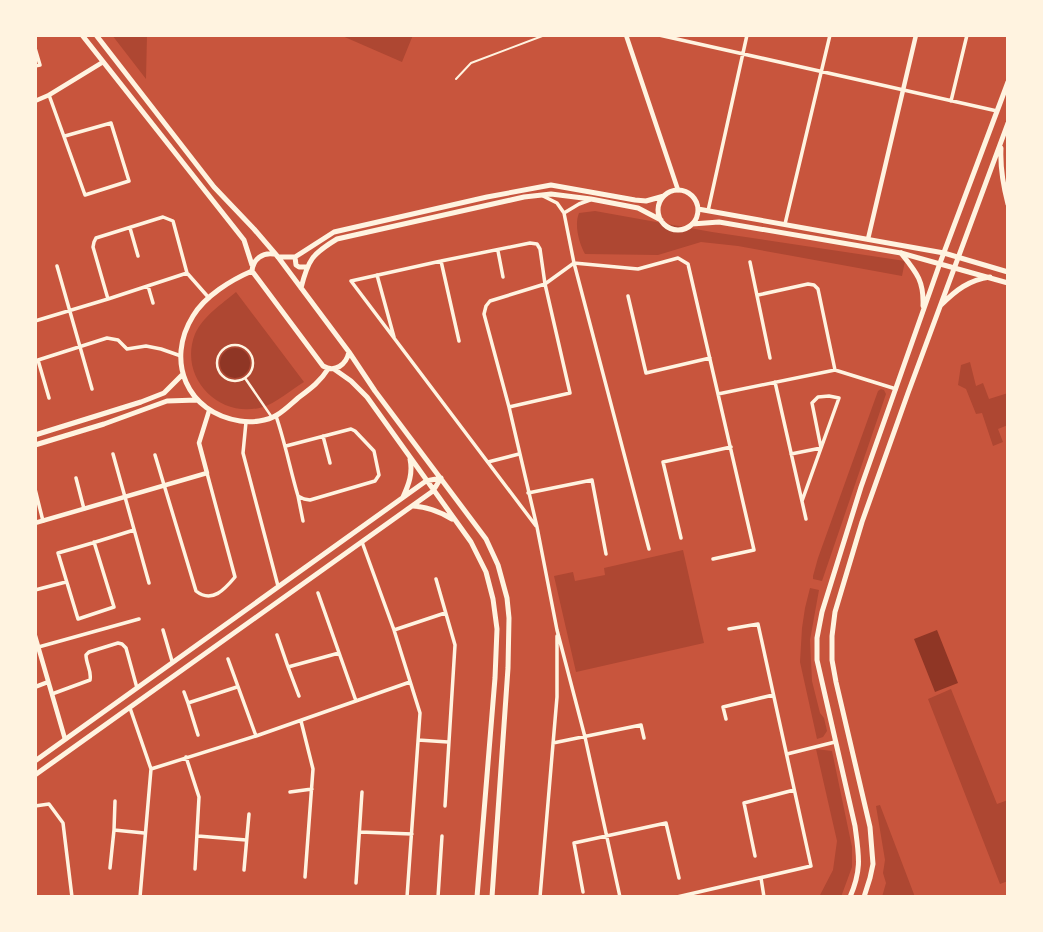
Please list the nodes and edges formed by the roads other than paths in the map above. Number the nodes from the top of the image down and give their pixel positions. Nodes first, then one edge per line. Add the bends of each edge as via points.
1 (82, 35) edge
2 (96, 35) edge
3 (545, 35) edge
4 (626, 35) edge
5 (659, 35) edge
6 (747, 35) edge
7 (830, 35) edge
8 (916, 35) edge
9 (967, 35) edge
10 (674, 37) edge
11 (35, 48) edge
12 (743, 54) junction
13 (103, 62) junction
14 (35, 66) edge
15 (821, 72) junction
16 (456, 79) dead end
17 (1008, 82) edge
18 (903, 90) junction
19 (49, 95) junction
20 (35, 101) edge
21 (951, 101) junction
22 (997, 111) junction
23 (1008, 124) edge
24 (65, 136) junction
25 (1002, 140) junction
26 (678, 190) junction
27 (538, 194) junction
28 (664, 196) junction
29 (591, 200) junction
30 (1008, 204) edge
31 (698, 209) junction
32 (708, 211) junction
33 (565, 213) junction
34 (661, 220) junction
35 (692, 224) junction
36 (785, 225) junction
37 (130, 228) junction
38 (868, 240) junction
39 (498, 251) junction
40 (901, 253) junction
41 (944, 253) junction
42 (138, 256) dead end
43 (276, 256) junction
44 (295, 257) junction
45 (958, 257) junction
46 (442, 261) junction
47 (750, 262) dead end
48 (574, 263) junction
49 (940, 263) junction
50 (57, 266) dead end
51 (307, 267) junction
52 (954, 267) junction
53 (252, 268) junction
54 (1008, 272) edge
55 (187, 273) junction
56 (377, 275) junction
57 (503, 277) dead end
58 (990, 277) junction
59 (1008, 283) edge
60 (545, 284) junction
61 (148, 286) junction
62 (301, 288) junction
63 (758, 295) junction
64 (628, 296) dead end
65 (209, 298) junction
66 (108, 299) junction
67 (153, 303) dead end
68 (939, 307) junction
69 (71, 312) junction
70 (923, 315) junction
71 (35, 321) edge
72 (394, 340) junction
73 (459, 341) dead end
74 (81, 347) junction
75 (349, 352) junction
76 (181, 356) junction
77 (770, 358) dead end
78 (710, 359) junction
79 (36, 360) edge
80 (331, 369) junction
81 (835, 370) junction
82 (182, 375) junction
83 (245, 378) junction
84 (775, 382) junction
85 (896, 388) junction
86 (92, 389) dead end
87 (719, 394) junction
88 (49, 398) dead end
89 (197, 400) junction
90 (509, 407) junction
91 (209, 411) junction
92 (274, 416) junction
93 (246, 422) junction
94 (35, 435) edge
95 (323, 436) junction
96 (35, 445) edge
97 (286, 446) junction
98 (731, 447) junction
99 (821, 448) junction
100 (408, 453) junction
101 (113, 454) dead end
102 (519, 454) junction
103 (791, 454) junction
104 (155, 455) dead end
105 (488, 462) junction
106 (330, 463) dead end
107 (207, 473) junction
108 (76, 478) dead end
109 (441, 478) junction
110 (426, 481) junction
111 (164, 486) junction
112 (861, 487) junction
113 (35, 489) edge
114 (433, 491) junction
115 (873, 491) junction
116 (528, 493) junction
117 (298, 496) junction
118 (125, 497) junction
119 (403, 498) junction
120 (802, 501) junction
121 (413, 506) junction
122 (84, 509) junction
123 (806, 519) dead end
124 (303, 520) dead end
125 (43, 521) junction
126 (456, 521) junction
127 (35, 523) edge
128 (537, 527) junction
129 (134, 530) junction
130 (681, 538) dead end
131 (94, 542) junction
132 (362, 542) junction
133 (649, 549) dead end
134 (606, 554) dead end
135 (713, 559) dead end
136 (436, 579) dead end
137 (66, 582) junction
138 (149, 583) dead end
139 (278, 586) junction
140 (35, 590) edge
141 (318, 593) dead end
142 (446, 613) junction
143 (139, 619) dead end
144 (729, 629) dead end
145 (163, 630) dead end
146 (394, 630) junction
147 (557, 630) junction
148 (277, 635) dead end
149 (35, 636) edge
150 (37, 648) edge
151 (339, 653) junction
152 (228, 659) dead end
153 (173, 663) junction
154 (288, 667) junction
155 (48, 682) junction
156 (410, 682) junction
157 (35, 687) edge
158 (237, 687) junction
159 (137, 688) junction
160 (184, 692) dead end
161 (52, 694) junction
162 (773, 695) junction
163 (299, 696) dead end
164 (356, 701) junction
165 (188, 703) junction
166 (130, 708) junction
167 (726, 719) dead end
168 (301, 720) junction
169 (198, 735) dead end
170 (256, 736) junction
171 (585, 737) junction
172 (644, 738) dead end
173 (65, 739) junction
174 (418, 740) junction
175 (448, 742) junction
176 (553, 743) junction
177 (835, 743) junction
178 (787, 754) junction
179 (186, 757) junction
180 (35, 761) edge
181 (151, 769) junction
182 (35, 775) edge
183 (312, 789) junction
184 (794, 790) junction
185 (290, 792) dead end
186 (362, 792) dead end
187 (115, 801) dead end
188 (445, 806) dead end
189 (35, 807) edge
190 (249, 814) dead end
191 (114, 830) junction
192 (360, 832) junction
193 (144, 833) junction
194 (412, 834) junction
195 (606, 835) junction
196 (198, 836) junction
197 (442, 836) dead end
198 (246, 840) junction
199 (755, 856) dead end
200 (110, 868) dead end
201 (195, 869) dead end
202 (244, 870) dead end
203 (305, 877) dead end
204 (679, 878) dead end
205 (761, 878) junction
206 (356, 883) dead end
207 (583, 892) dead end
208 (684, 896) edge
209 (72, 897) edge
210 (140, 897) edge
211 (407, 897) edge
212 (438, 897) edge
213 (477, 897) edge
214 (492, 897) edge
215 (540, 897) edge
216 (620, 897) edge
217 (677, 897) edge
218 (764, 897) edge
219 (850, 897) edge
220 (864, 897) edge

1 - 13 main road
2 - 43 main road via 214,187
3 - 16 lane via 471,63
4 - 26 street
5 - 10 street
6 - 12 street
7 - 15 street
8 - 18 street
9 - 21 street
10 - 12 street
11 - 14 street via 40,65
12 - 15 street
12 - 32 street
13 - 19 street
13 - 53 main road via 244,240
15 - 18 street
15 - 36 street
17 - 22 main road
18 - 21 street
18 - 38 street
19 - 20 street
19 - 24 street
21 - 22 street
22 - 41 main road
23 - 25 main road
24 - 24 street via 85,195 129,181 111,123
25 - 30 main road via 1000,162
25 - 45 main road
26 - 28 main road
26 - 31 main road via 691,195
27 - 29 main road
27 - 33 street via 557,203
27 - 51 main road via 337,239 310,259
28 - 34 main road via 658,209
28 - 44 main road via 635,200 551,185 334,232
29 - 33 street
29 - 34 main road via 638,208
31 - 32 main road
31 - 35 main road
32 - 36 main road
33 - 48 street
34 - 35 main road via 676,230
35 - 40 main road via 719,222
36 - 38 main road
37 - 42 street
37 - 55 street via 163,217 173,221
37 - 66 street via 94,242
38 - 41 main road
39 - 46 street
39 - 57 street
39 - 60 street via 537,244
40 - 49 main road
40 - 70 main road via 921,282
41 - 45 main road
41 - 49 main road
43 - 44 main road
43 - 53 main road via 264,254
43 - 62 main road
44 - 51 main road via 296,265
45 - 52 main road
45 - 54 main road
46 - 56 street
46 - 73 street
47 - 63 street
48 - 60 street
48 - 78 street via 638,269 678,258 688,264
48 - 133 street
49 - 52 main road
49 - 70 main road
50 - 69 street
51 - 62 main road
52 - 58 main road
52 - 68 main road
53 - 65 main road
53 - 80 main road via 323,366
55 - 61 street
55 - 65 street
56 - 72 street
56 - 72 street via 351,281
58 - 59 main road
58 - 68 main road via 961,287
60 - 90 street via 486,306 484,314
60 - 90 street via 570,393
61 - 66 street
61 - 67 street
62 - 75 main road
63 - 77 street
63 - 81 street via 814,285
64 - 78 street via 646,373
65 - 76 main road via 193,314
66 - 69 street
68 - 115 main road
69 - 71 street
69 - 74 street
70 - 85 main road
72 - 105 street
74 - 76 street via 107,338 118,340 127,349 146,346
74 - 79 street
74 - 86 street
75 - 80 main road via 344,363
75 - 109 main road
76 - 82 main road
78 - 87 street
79 - 88 street
80 - 92 main road
80 - 100 main road via 367,397
81 - 84 street
81 - 85 street
82 - 89 main road
82 - 94 main road via 153,398
83 - 83 street via 253,366 249,352 239,345 226,348 218,359 220,372 232,380
83 - 92 street
84 - 87 street
84 - 103 street
85 - 112 main road
87 - 98 street
89 - 91 main road
89 - 96 main road via 167,401
90 - 102 street
91 - 93 main road
91 - 107 street via 199,443
92 - 93 main road
92 - 97 street
93 - 139 street via 243,453
95 - 97 street
95 - 106 street
95 - 117 street via 355,431 373,451 379,475 375,481 310,500
97 - 117 street
98 - 130 street via 663,462
98 - 135 street via 754,550
99 - 99 street via 812,403 818,397 839,398
99 - 103 street
99 - 120 street
100 - 110 main road
100 - 119 main road via 412,472
101 - 118 street
102 - 105 street
102 - 116 street
103 - 120 street
104 - 111 street
105 - 128 street
107 - 111 street
107 - 111 street via 235,577 211,597 197,591
108 - 122 street
109 - 110 main road
109 - 114 main road
109 - 214 main road via 485,539 508,598 508,668
110 - 114 main road
110 - 119 main road
111 - 118 street
112 - 115 main road
112 - 177 main road via 817,638 817,660
113 - 125 street
114 - 121 main road
114 - 126 main road
115 - 220 main road via 835,612 832,636 836,682 870,827 873,864
116 - 128 street
116 - 134 street via 592,480
117 - 124 street
118 - 122 street
118 - 129 street
119 - 139 main road
120 - 123 street
121 - 126 main road via 427,507
121 - 132 main road
122 - 125 street
125 - 127 street
126 - 213 main road via 486,572 497,629
128 - 147 street
129 - 131 street
129 - 138 street
131 - 137 street via 58,554
131 - 137 street via 114,607 78,619
132 - 146 street
132 - 166 main road
136 - 142 street
137 - 140 street
139 - 153 main road
141 - 151 street
142 - 146 street
142 - 175 street via 455,645
143 - 150 street
144 - 162 street via 758,624
145 - 153 street
146 - 156 street
147 - 171 street
147 - 176 street
148 - 154 street
149 - 150 street
150 - 155 street
151 - 154 street
151 - 164 street
152 - 158 street
153 - 159 main road
154 - 163 street
155 - 157 street
155 - 161 street
156 - 164 street
156 - 174 street via 420,713
158 - 165 street
158 - 170 street
159 - 161 street via 125,648 118,643 86,655 90,680
159 - 173 main road
160 - 165 street
161 - 173 street
162 - 167 street via 723,707
162 - 178 street
164 - 168 street
165 - 169 street
166 - 181 street
166 - 182 main road
168 - 170 street
168 - 183 street via 313,769
170 - 179 street
171 - 172 street via 641,725
171 - 176 street
171 - 195 street
173 - 180 main road
174 - 175 street
174 - 194 street
175 - 188 street
176 - 215 street
177 - 178 street
177 - 219 main road via 859,854
178 - 184 street
179 - 181 street
179 - 196 street via 199,797
181 - 193 street
183 - 185 street
183 - 203 street
184 - 199 street via 744,803
184 - 205 street via 811,866
186 - 192 street
187 - 191 street
189 - 209 street via 49,804 63,823
190 - 198 street
191 - 193 street
191 - 200 street
192 - 194 street
192 - 206 street
193 - 210 street
194 - 211 street
195 - 204 street via 666,822
195 - 207 street via 574,843
195 - 216 street
196 - 198 street
196 - 201 street
197 - 212 street
198 - 202 street
205 - 208 street
205 - 218 street
208 - 217 street

